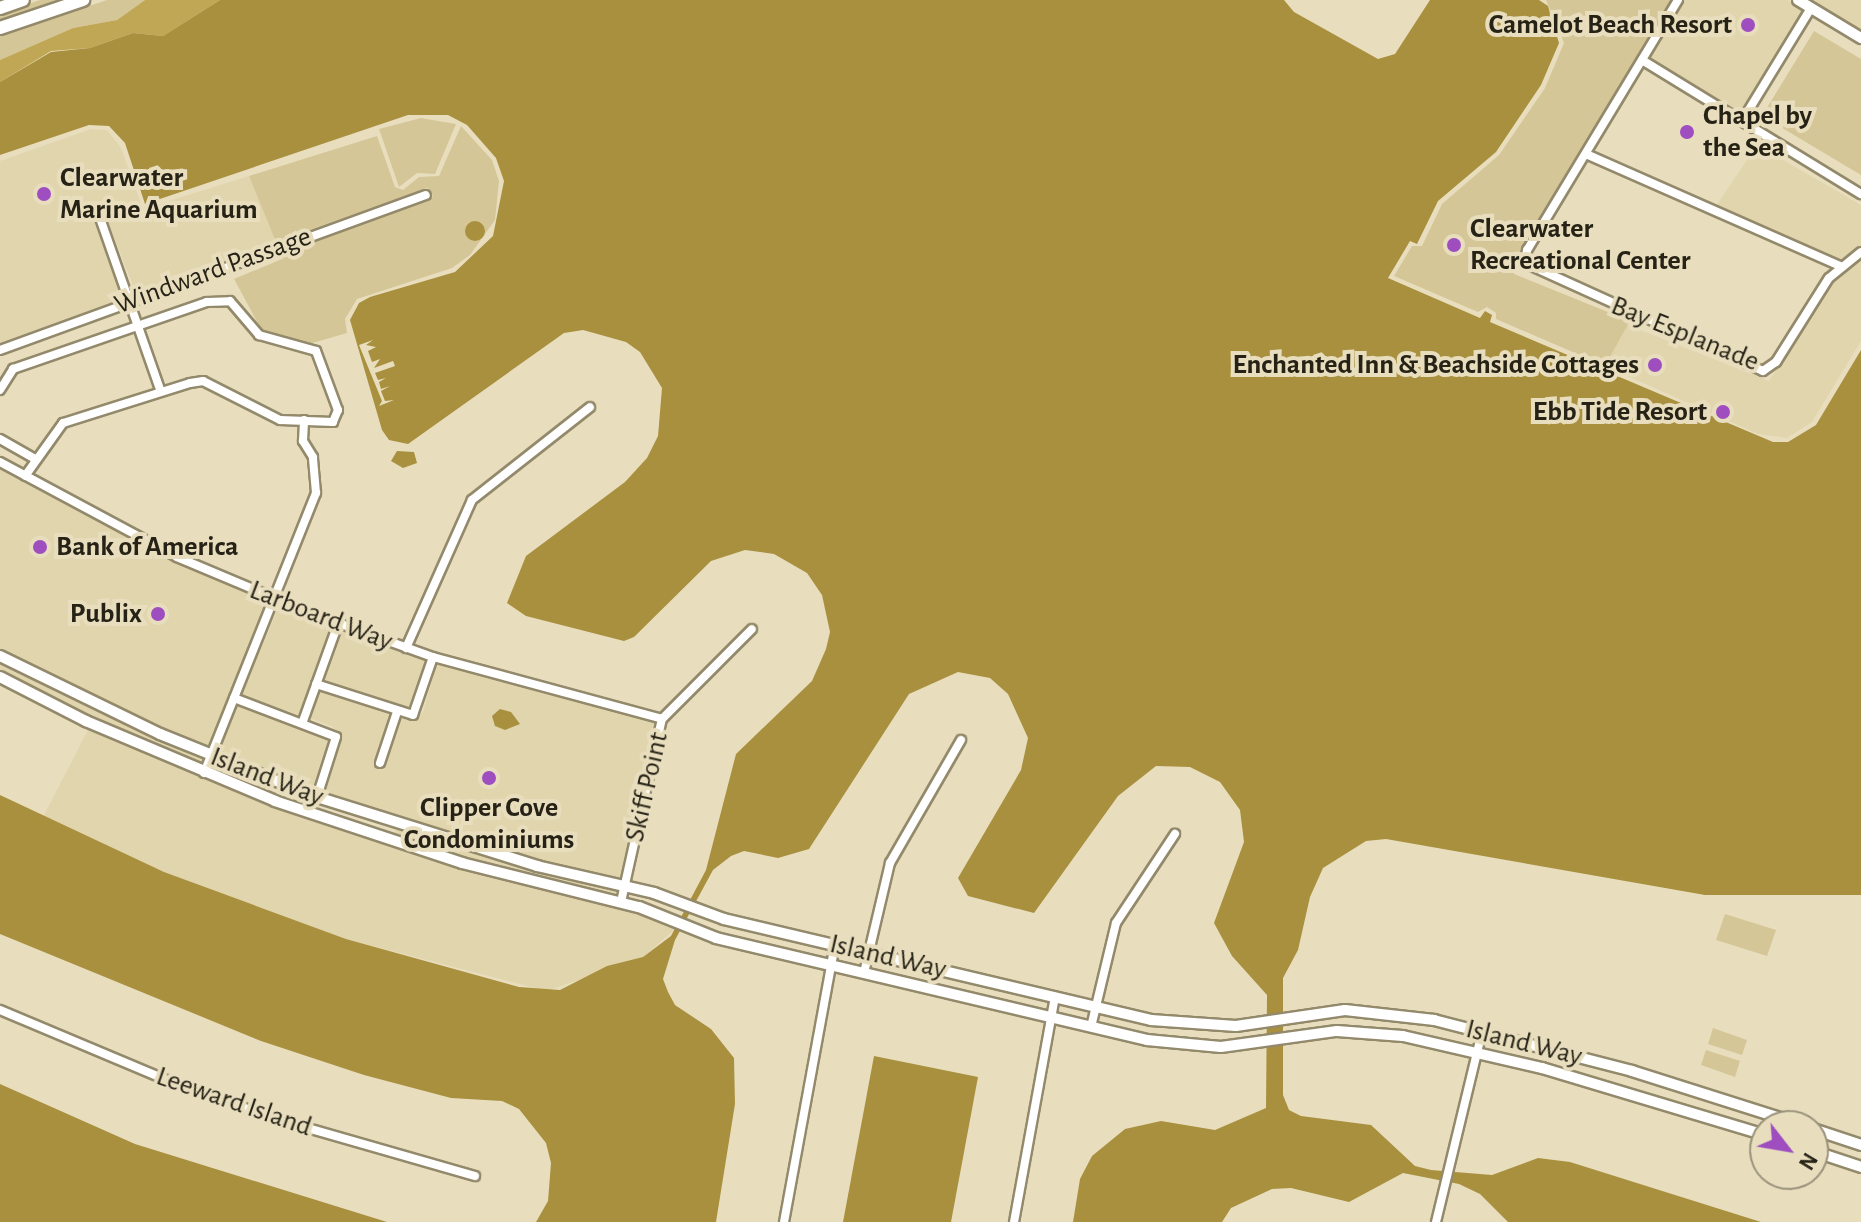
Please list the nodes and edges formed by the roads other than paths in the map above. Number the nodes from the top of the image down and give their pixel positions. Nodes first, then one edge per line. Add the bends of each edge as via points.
1 (23, 0) edge
2 (83, 0) edge
3 (1678, 0) edge
4 (1805, 3) edge
5 (0, 8) edge
6 (0, 28) edge
7 (1861, 38) edge
8 (1642, 60) junction
9 (1742, 121) junction
10 (1586, 154) junction
11 (1861, 194) edge
12 (426, 195) dead end
13 (100, 218) dead end
14 (1861, 252) edge
15 (1840, 266) junction
16 (133, 300) junction
17 (141, 325) junction
18 (0, 350) edge
19 (0, 390) edge
20 (161, 392) junction
21 (590, 407) dead end
22 (304, 420) junction
23 (0, 439) edge
24 (35, 459) junction
25 (0, 462) edge
26 (25, 476) junction
27 (275, 599) junction
28 (338, 624) junction
29 (752, 629) dead end
30 (406, 648) junction
31 (0, 656) edge
32 (433, 657) junction
33 (0, 677) edge
34 (316, 684) junction
35 (234, 698) junction
36 (397, 712) junction
37 (662, 719) junction
38 (303, 721) junction
39 (961, 740) dead end
40 (210, 756) junction
41 (380, 763) dead end
42 (204, 773) junction
43 (317, 797) junction
44 (392, 822) junction
45 (1175, 834) dead end
46 (387, 840) junction
47 (625, 885) junction
48 (621, 902) junction
49 (835, 945) junction
50 (869, 953) junction
51 (830, 965) junction
52 (864, 973) junction
53 (1055, 997) junction
54 (1095, 1006) junction
55 (0, 1010) edge
56 (1051, 1018) junction
57 (1091, 1027) junction
58 (1482, 1032) junction
59 (1476, 1052) junction
60 (1749, 1113) edge
61 (1749, 1130) edge
62 (1829, 1134) edge
63 (1861, 1145) edge
64 (1829, 1156) edge
65 (1861, 1167) edge
66 (475, 1176) dead end
67 (784, 1222) edge
68 (1014, 1222) edge
69 (1436, 1222) edge

1 - 5 main road
2 - 6 main road
3 - 8 street, Bay Esplanade
4 - 7 street
4 - 9 street
8 - 9 street
8 - 10 street, Bay Esplanade
9 - 11 street
10 - 15 street
10 - 15 street, Bay Esplanade via 1527,250 1525,263 1758,369 1776,362
12 - 16 street, Windward Passage
13 - 16 street
14 - 15 street, Bay Esplanade
16 - 17 street
16 - 18 street, Windward Passage
17 - 19 street via 13,369
17 - 20 street
17 - 22 street via 207,302 230,301 259,335 316,351 338,410 333,422
20 - 22 street via 203,381 280,420
20 - 24 street via 63,423
21 - 30 street via 472,500
22 - 27 street via 303,441 313,457 316,493
23 - 24 street
24 - 26 street
25 - 26 street, Larboard Way
26 - 27 street, Larboard Way via 177,557
27 - 28 street, Larboard Way
27 - 35 street
28 - 30 street, Larboard Way
28 - 34 street
29 - 37 street, Skiff Point
30 - 32 street, Larboard Way
31 - 40 street, Island Way
32 - 36 street via 417,710
32 - 37 street, Larboard Way
33 - 42 street, Island Way
34 - 36 street
34 - 38 street
35 - 38 street
35 - 40 street
36 - 41 street
37 - 47 street, Skiff Point
38 - 43 street via 336,737
39 - 50 street via 890,863
40 - 42 street
40 - 43 street, Island Way
42 - 46 street, Island Way
43 - 44 street, Island Way
44 - 46 street
44 - 47 street, Island Way via 537,866
45 - 54 street via 1116,923
46 - 48 street, Island Way
47 - 48 street, Skiff Point
47 - 49 street, Island Way via 699,911
48 - 51 street, Island Way via 689,930
49 - 50 street, Island Way
49 - 51 street
50 - 52 street
50 - 53 street, Island Way
51 - 52 street, Island Way
51 - 67 street
52 - 56 street, Island Way
53 - 54 street, Island Way
53 - 56 street
54 - 57 street
54 - 58 street, Island Way via 1197,1026 1370,1011
55 - 66 street, Leeward Island via 262,1114
56 - 57 street, Island Way
56 - 68 street
57 - 59 street, Island Way via 1191,1046 1364,1032
58 - 59 street
58 - 60 street, Island Way
59 - 61 street, Island Way
59 - 69 street
62 - 63 street
64 - 65 street

